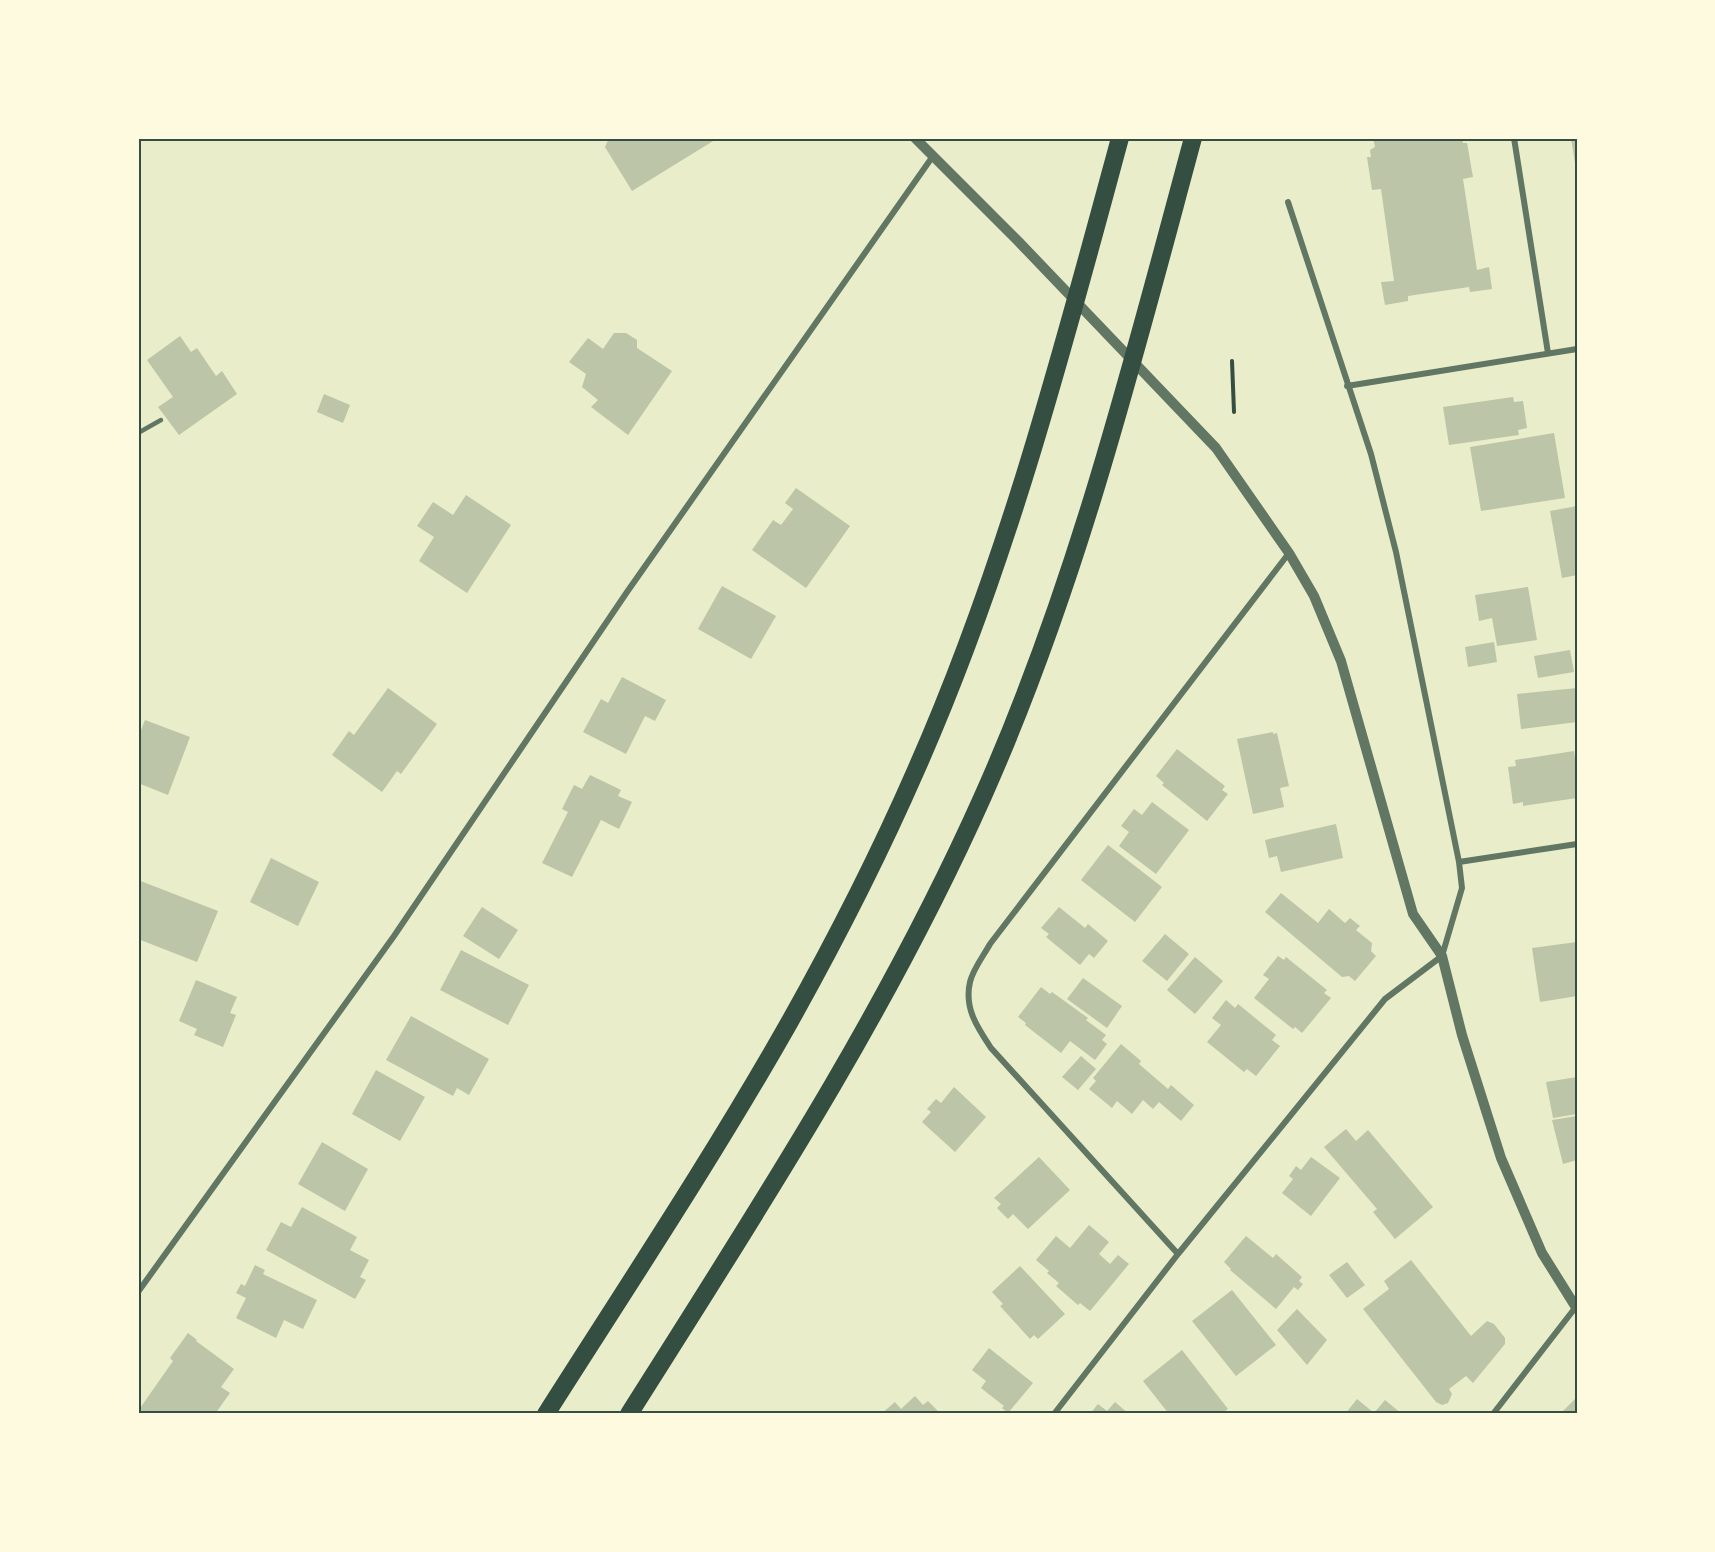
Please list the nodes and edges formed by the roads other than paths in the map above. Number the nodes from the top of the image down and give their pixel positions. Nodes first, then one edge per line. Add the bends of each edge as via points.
1 (915, 138) edge
2 (1120, 138) edge
3 (1193, 138) edge
4 (1514, 138) edge
5 (933, 156) junction
6 (1288, 202) dead end
7 (1577, 349) edge
8 (1548, 353) junction
9 (1347, 386) junction
10 (161, 420) dead end
11 (138, 433) edge
12 (1289, 553) junction
13 (1577, 844) edge
14 (1459, 862) junction
15 (1442, 956) junction
16 (1178, 1254) junction
17 (138, 1292) edge
18 (1576, 1309) edge
19 (546, 1414) edge
20 (629, 1414) edge
21 (1054, 1414) edge
22 (1493, 1414) edge

1 - 5 street
2 - 19 highway via 1016,504 963,658 917,769 850,909 787,1027
3 - 20 highway via 1089,510 1030,682 984,794 863,1034 783,1170
4 - 8 street
5 - 12 street via 1216,448
5 - 17 street via 627,592 394,936
6 - 9 street
7 - 8 street
8 - 9 street
9 - 14 street via 1371,454 1396,552
10 - 11 lane
12 - 15 street via 1314,596 1341,661 1413,914
12 - 16 street via 990,944 970,980 969,1005 974,1023 991,1048
13 - 14 street
14 - 15 street via 1462,888
15 - 16 street via 1385,999
15 - 18 street via 1501,1158 1542,1253
16 - 21 street
18 - 22 street

